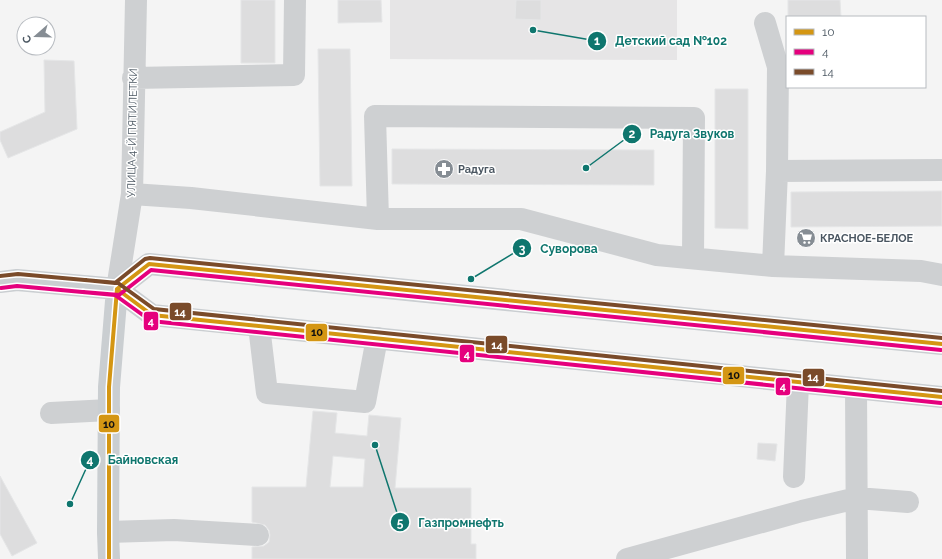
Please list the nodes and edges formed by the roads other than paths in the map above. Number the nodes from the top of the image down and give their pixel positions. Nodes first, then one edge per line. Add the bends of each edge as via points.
1 (136, 0) edge
2 (295, 0) edge
3 (765, 23) dead end
4 (133, 78) junction
5 (942, 170) edge
6 (777, 171) junction
7 (132, 194) junction
8 (378, 218) junction
9 (693, 258) junction
10 (773, 266) junction
11 (942, 275) edge
12 (0, 282) edge
13 (117, 289) junction
14 (259, 326) junction
15 (377, 338) junction
16 (942, 344) edge
17 (798, 383) junction
18 (856, 388) junction
19 (942, 397) edge
20 (109, 410) junction
21 (50, 413) dead end
22 (794, 477) dead end
23 (857, 498) junction
24 (908, 502) dead end
25 (108, 532) junction
26 (258, 534) dead end
27 (109, 559) edge
28 (626, 559) edge
29 (857, 559) edge

1 - 4 street, УЛИЦА 4-Й ПЯТИЛЕТКИ
2 - 4 street via 294,75
3 - 6 street via 778,67
4 - 7 street, УЛИЦА 4-Й ПЯТИЛЕТКИ
5 - 6 street
6 - 10 street
7 - 8 street
7 - 13 street, УЛИЦА 4-Й ПЯТИЛЕТКИ
8 - 9 street via 521,219 657,255
8 - 9 street via 375,116 694,118
9 - 10 street
10 - 11 street via 921,271
12 - 13 main road via 17,280
13 - 14 main road via 152,316
13 - 16 main road via 149,264
13 - 20 main road
14 - 15 main road
14 - 15 street via 266,393 365,402
15 - 17 main road
17 - 18 main road
17 - 22 street
18 - 19 main road
18 - 23 street
20 - 21 street
20 - 25 main road
23 - 24 street
23 - 28 street
23 - 29 street
25 - 26 street via 174,530
25 - 27 main road

